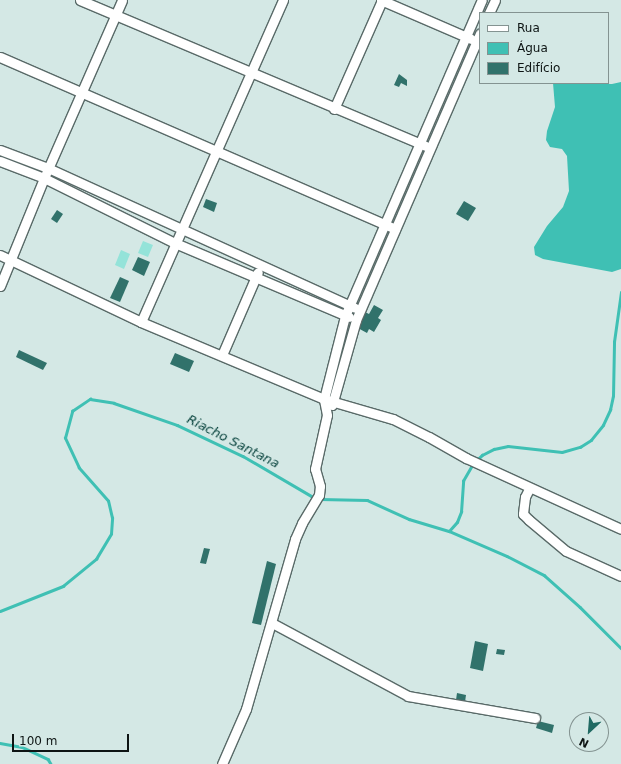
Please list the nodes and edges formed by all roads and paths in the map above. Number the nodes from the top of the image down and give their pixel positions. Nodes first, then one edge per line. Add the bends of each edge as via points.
1 (80, 0) edge
2 (122, 0) edge
3 (283, 0) edge
4 (381, 0) edge
5 (482, 0) edge
6 (495, 0) edge
7 (489, 12) edge
8 (114, 16) junction
9 (466, 37) junction
10 (478, 38) edge
11 (0, 57) edge
12 (251, 72) junction
13 (81, 92) junction
14 (334, 109) junction
15 (420, 145) junction
16 (430, 148) junction
17 (0, 150) edge
18 (216, 151) junction
19 (0, 161) edge
20 (48, 168) junction
21 (44, 178) junction
22 (384, 225) junction
23 (395, 229) junction
24 (181, 230) junction
25 (175, 242) junction
26 (0, 255) edge
27 (11, 260) junction
28 (261, 266) junction
29 (256, 277) junction
30 (0, 286) edge
31 (349, 306) junction
32 (360, 310) junction
33 (345, 316) junction
34 (356, 320) junction
35 (141, 322) junction
36 (222, 355) junction
37 (324, 398) junction
38 (334, 401) junction
39 (327, 415) junction
40 (529, 489) junction
41 (621, 529) edge
42 (621, 576) edge
43 (272, 623) junction
44 (535, 718) dead end
45 (222, 764) edge

1 - 8 street
2 - 8 street
3 - 12 street
4 - 9 street
4 - 14 street
5 - 9 street
6 - 7 street
8 - 12 street
8 - 13 street
9 - 10 street
9 - 15 street
10 - 16 street
11 - 13 street
12 - 14 street
12 - 18 street
13 - 18 street
13 - 20 street
14 - 15 street
15 - 16 street
15 - 22 street
16 - 23 street
17 - 20 street
18 - 22 street
18 - 24 street
19 - 21 street
20 - 21 street
20 - 24 street
21 - 25 street
21 - 27 street
22 - 23 street
22 - 31 street
23 - 32 street
24 - 25 street
24 - 28 street
25 - 29 street
25 - 35 street
26 - 27 street
27 - 30 street
27 - 35 street
28 - 29 street
28 - 31 street
29 - 33 street
29 - 36 street
31 - 32 street
31 - 33 street
32 - 34 street
33 - 34 street
33 - 37 street
34 - 38 street
35 - 36 street
36 - 37 street
37 - 38 street
37 - 39 street
38 - 39 street
38 - 40 street via 393,419
39 - 43 street via 315,469 320,490 295,539
40 - 41 street
40 - 42 street via 525,497 523,514 529,520 566,551
43 - 44 street via 408,696
43 - 45 street via 246,709

